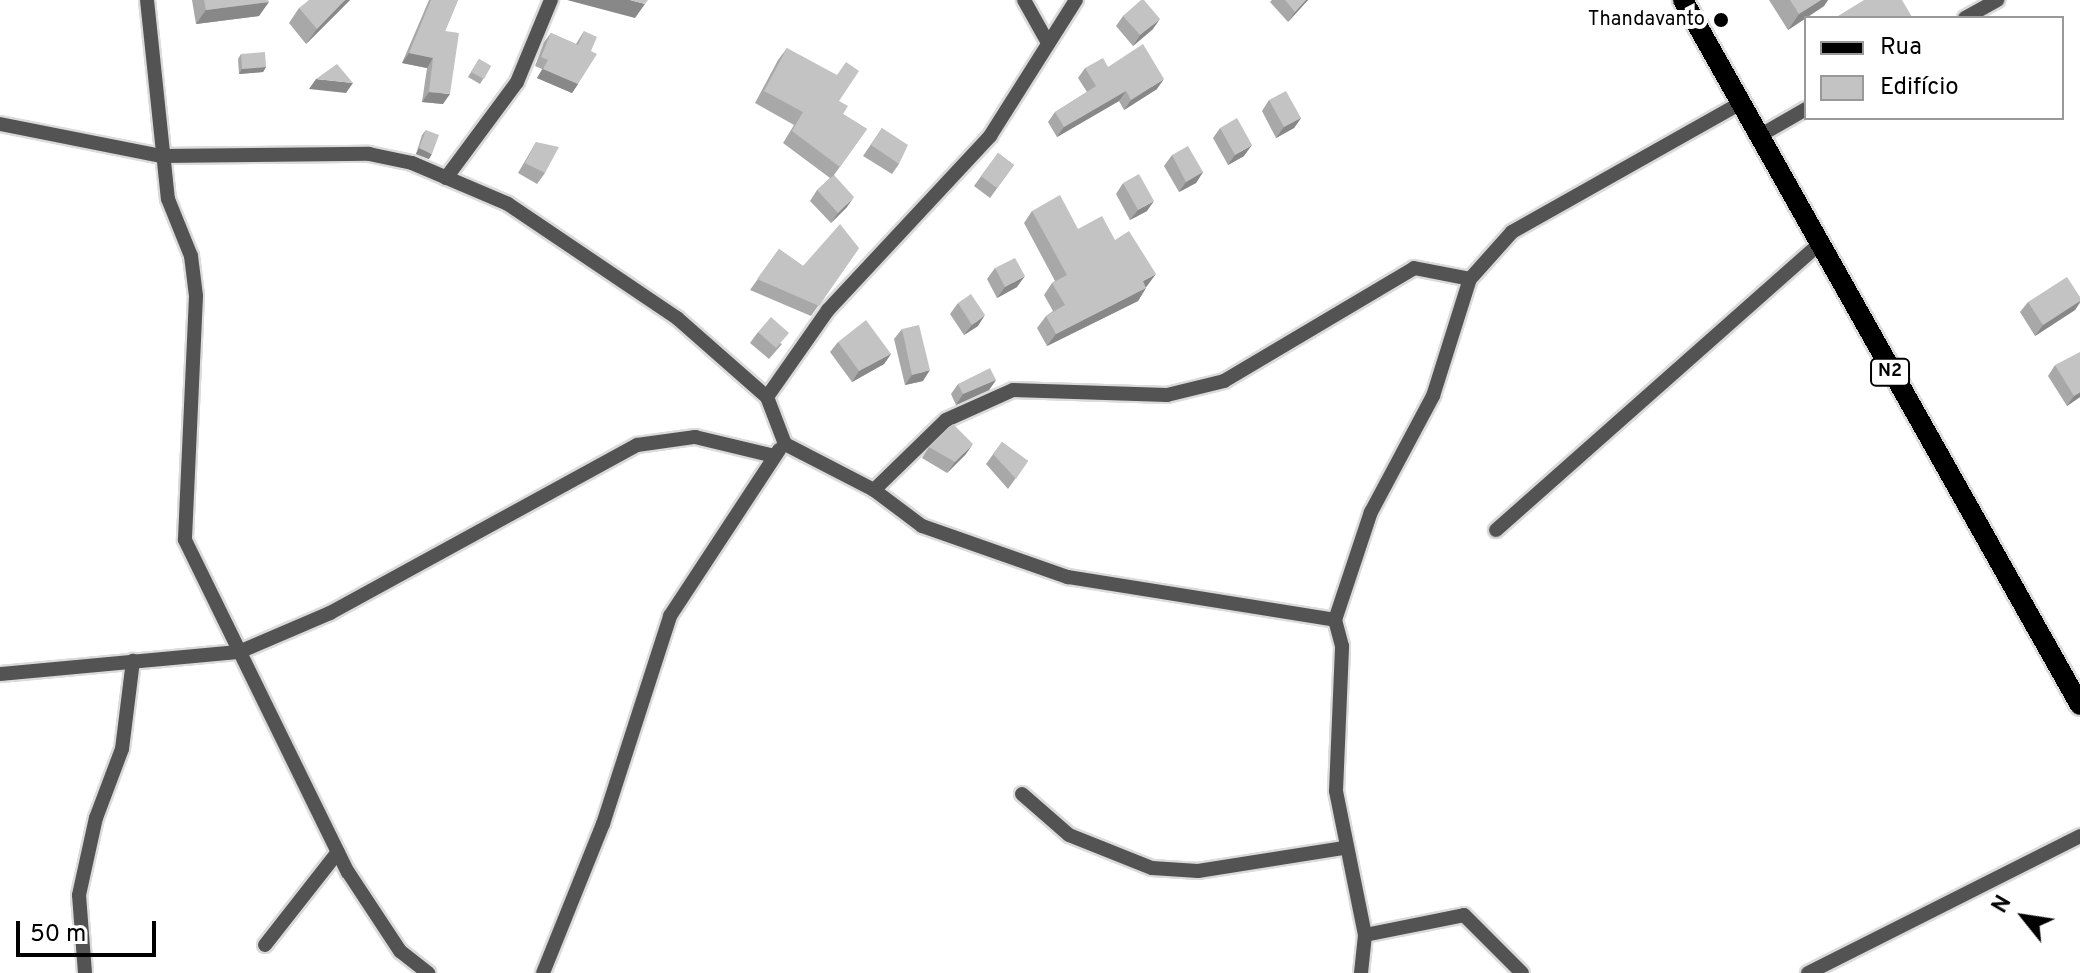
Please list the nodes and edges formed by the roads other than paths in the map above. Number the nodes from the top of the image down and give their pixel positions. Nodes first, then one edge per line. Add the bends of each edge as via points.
1 (147, 0) edge
2 (551, 0) edge
3 (1024, 0) edge
4 (1076, 0) edge
5 (1683, 0) edge
6 (1997, 0) edge
7 (1969, 16) edge
8 (1048, 43) junction
9 (1741, 103) junction
10 (1804, 110) edge
11 (0, 124) edge
12 (1759, 136) junction
13 (162, 156) junction
14 (446, 178) junction
15 (1819, 244) junction
16 (1470, 279) junction
17 (767, 397) junction
18 (785, 444) junction
19 (774, 456) junction
20 (874, 490) junction
21 (1496, 530) dead end
22 (1335, 620) junction
23 (239, 652) junction
24 (133, 661) junction
25 (0, 674) edge
26 (2080, 705) edge
27 (1022, 794) dead end
28 (2080, 836) edge
29 (1344, 848) junction
30 (338, 852) junction
31 (1365, 935) junction
32 (265, 945) dead end
33 (550, 970) edge
34 (85, 973) edge
35 (428, 973) edge
36 (1361, 973) edge
37 (1522, 973) edge
38 (1808, 973) edge

1 - 13 street
2 - 14 street via 517,82
3 - 8 street
4 - 8 street
5 - 9 main road, N2
6 - 7 street
8 - 17 street via 990,136 828,310
9 - 12 main road, N2
9 - 16 street via 1512,232
10 - 12 street
11 - 13 street via 75,144 145,147
12 - 15 main road, N2
13 - 14 street via 369,154
13 - 23 street via 196,296 185,540
14 - 17 street via 532,218 584,261 677,318
15 - 21 street
15 - 26 main road, N2
16 - 20 street via 1414,268 1224,381 1167,395 1013,390 946,420
16 - 22 street via 1433,396 1371,512
17 - 18 street
18 - 19 street
18 - 20 street
19 - 23 street via 695,437 637,445 330,613
19 - 33 street via 670,616
20 - 22 street via 952,541 1068,577
22 - 29 street via 1342,646 1336,791
23 - 24 street
23 - 30 street
24 - 25 street
24 - 34 street via 122,749 96,818 79,895
27 - 29 street via 1069,835 1152,868 1198,871
28 - 38 street
29 - 31 street
30 - 32 street
30 - 35 street via 400,951
31 - 36 street
31 - 37 street via 1464,915

